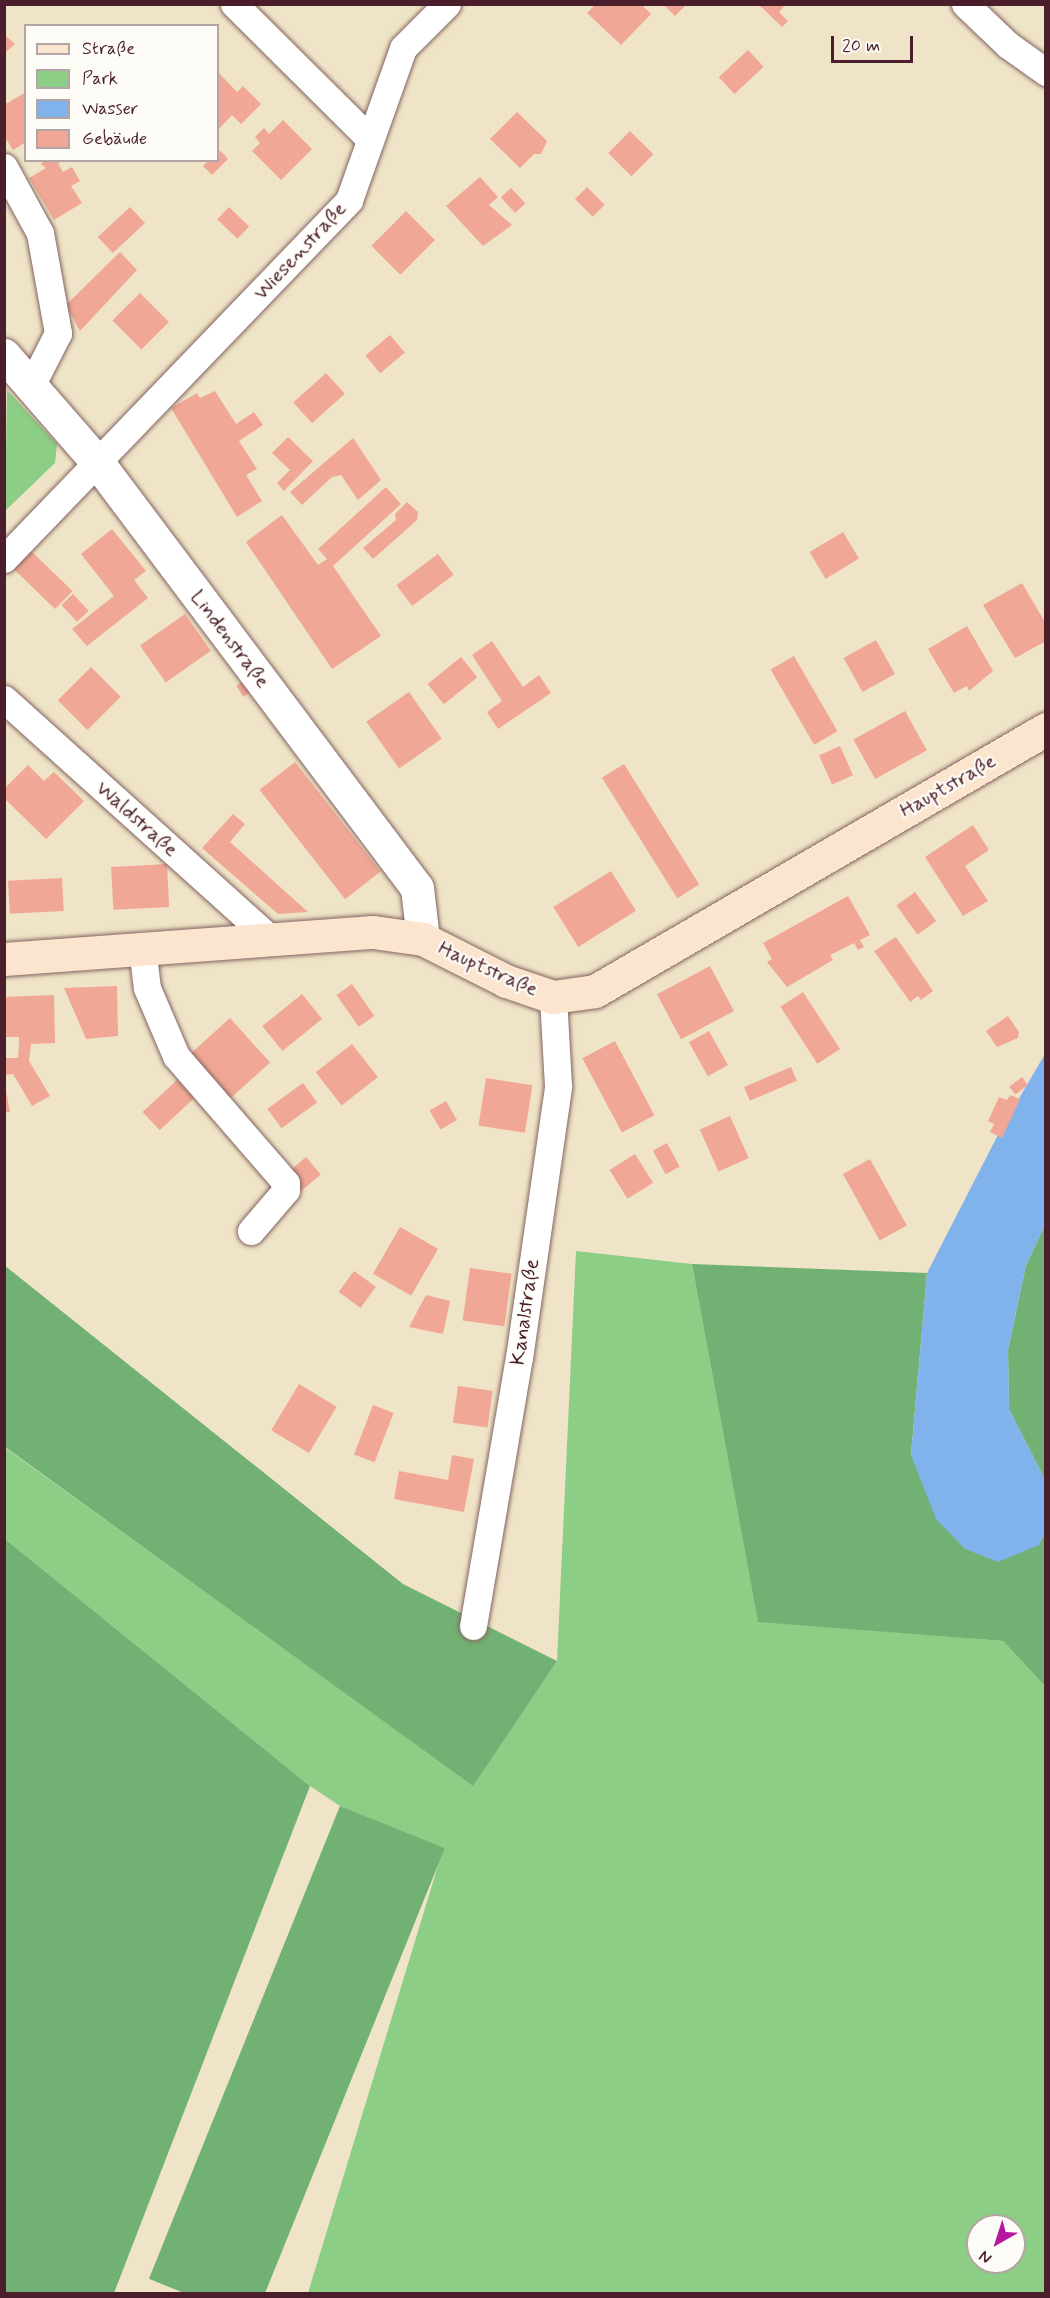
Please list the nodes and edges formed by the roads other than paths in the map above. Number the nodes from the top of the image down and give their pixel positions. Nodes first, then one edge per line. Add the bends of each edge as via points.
1 (234, 4) edge
2 (447, 4) edge
3 (965, 4) edge
4 (1046, 72) edge
5 (370, 139) junction
6 (4, 167) edge
7 (4, 355) edge
8 (32, 384) junction
9 (98, 463) junction
10 (4, 559) edge
11 (4, 699) edge
12 (1046, 729) edge
13 (269, 938) junction
14 (423, 939) junction
15 (142, 948) junction
16 (4, 959) edge
17 (553, 997) junction
18 (251, 1231) dead end
19 (473, 1626) dead end

1 - 5 street
2 - 5 street, Wiesenstraße via 402,48
3 - 4 street via 1008,45
5 - 9 street, Wiesenstraße via 349,200
6 - 8 street via 40,233 58,333
7 - 8 street, Lindenstraße
8 - 9 street, Lindenstraße
9 - 10 street
9 - 14 street, Lindenstraße via 417,888
11 - 13 street, Waldstraße
12 - 17 main road, Hauptstraße via 595,991
13 - 14 main road, Hauptstraße via 373,932
13 - 15 main road, Hauptstraße
14 - 17 main road, Hauptstraße via 506,981
15 - 16 main road, Hauptstraße
15 - 18 street via 147,988 176,1056 286,1183 286,1190
17 - 19 street, Kanalstraße via 558,1086 519,1358

